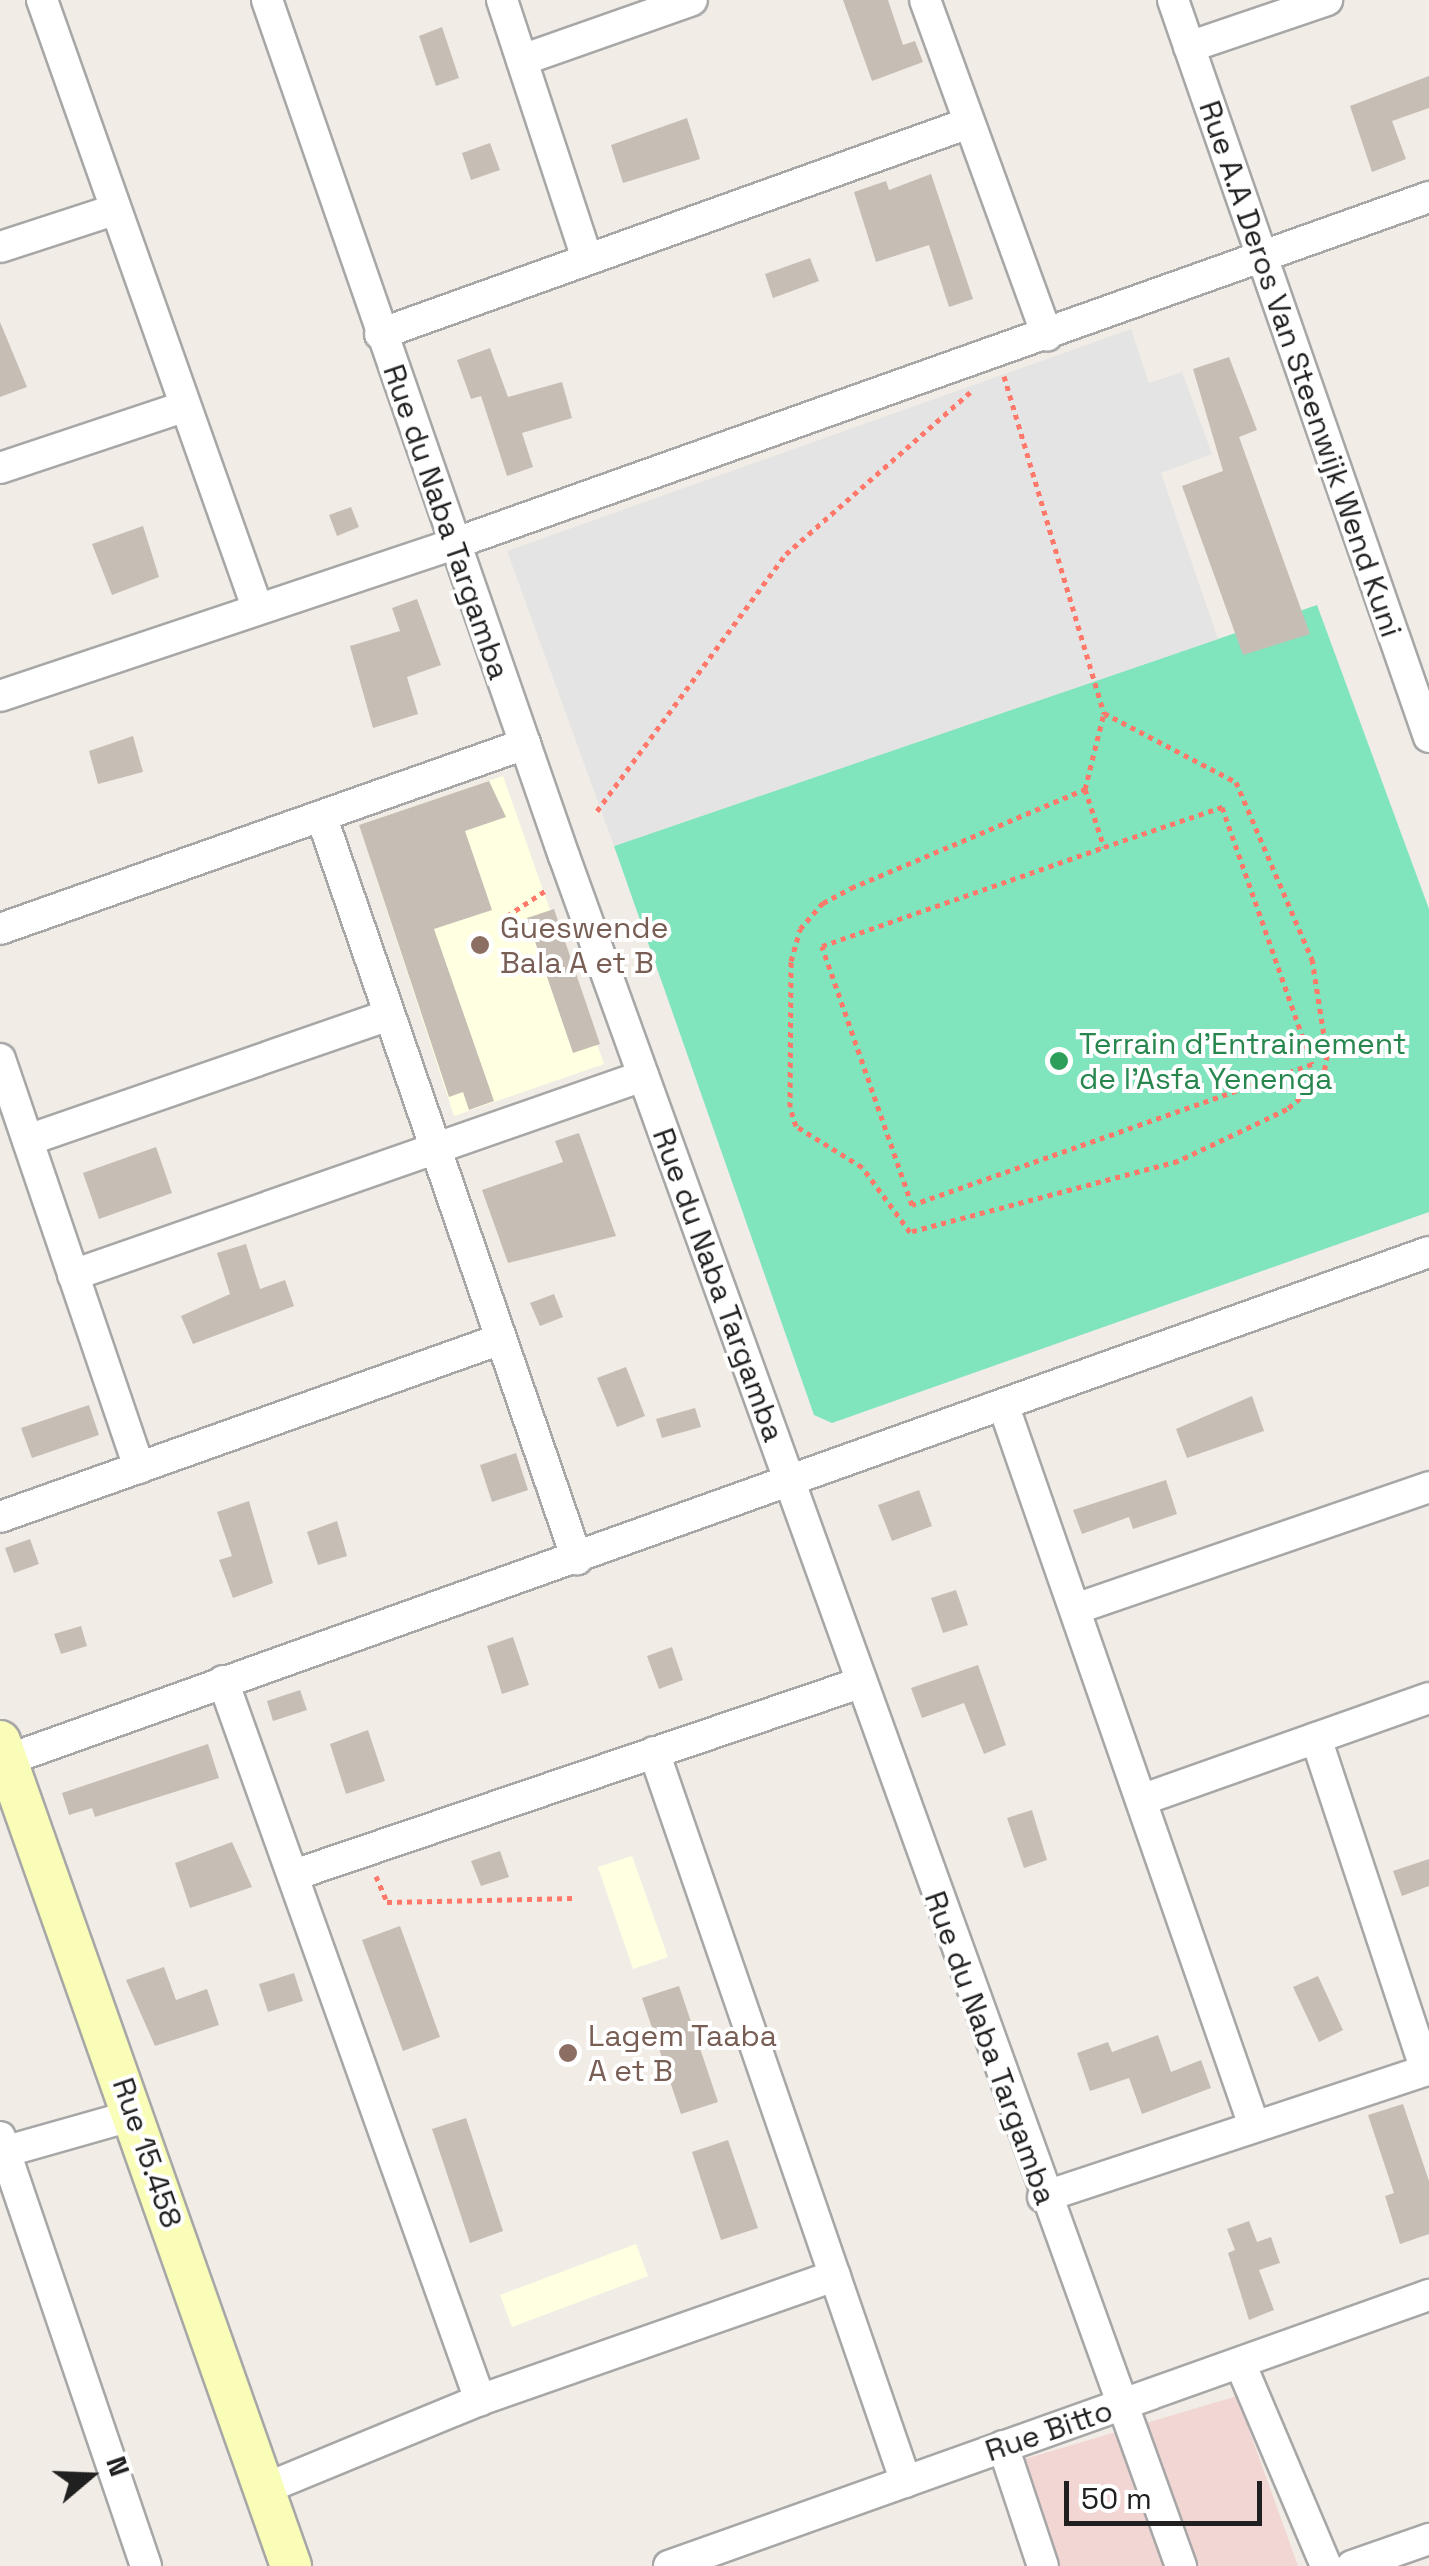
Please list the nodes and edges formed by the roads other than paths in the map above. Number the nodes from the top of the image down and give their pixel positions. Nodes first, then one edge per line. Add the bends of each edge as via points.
1 (42, 0) edge
2 (267, 0) edge
3 (502, 0) edge
4 (692, 0) edge
5 (925, 0) edge
6 (1172, 0) edge
7 (1327, 0) edge
8 (1189, 47) junction
9 (522, 60) junction
10 (966, 124) junction
11 (1429, 198) edge
12 (114, 210) junction
13 (0, 247) edge
14 (1257, 256) junction
15 (587, 258) junction
16 (380, 334) junction
17 (1047, 335) junction
18 (183, 407) junction
19 (0, 468) edge
20 (453, 544) junction
21 (257, 607) junction
22 (0, 696) edge
23 (1426, 718) edge
24 (525, 744) junction
25 (322, 818) junction
26 (0, 929) edge
27 (389, 1015) junction
28 (0, 1059) edge
29 (643, 1076) junction
30 (28, 1140) junction
31 (434, 1146) junction
32 (1429, 1252) edge
33 (73, 1275) junction
34 (500, 1338) junction
35 (1004, 1408) junction
36 (140, 1468) junction
37 (789, 1485) junction
38 (1429, 1486) edge
39 (0, 1517) edge
40 (576, 1560) junction
41 (1078, 1608) junction
42 (223, 1681) junction
43 (860, 1683) junction
44 (1429, 1698) edge
45 (1316, 1738) junction
46 (3, 1750) edge
47 (654, 1752) junction
48 (1144, 1799) junction
49 (294, 1875) junction
50 (1428, 2069) edge
51 (134, 2115) junction
52 (1253, 2123) junction
53 (2, 2147) edge
54 (1043, 2198) junction
55 (835, 2276) junction
56 (1429, 2296) edge
57 (1240, 2362) junction
58 (480, 2400) junction
59 (1122, 2405) junction
60 (1004, 2446) junction
61 (906, 2482) junction
62 (264, 2489) junction
63 (1429, 2539) edge
64 (752, 2552) edge
65 (1396, 2559) edge
66 (146, 2566) edge
67 (291, 2566) edge
68 (669, 2566) edge
69 (1043, 2566) edge
70 (1182, 2566) edge
71 (1326, 2566) edge
72 (1352, 2566) edge

1 - 12 street
2 - 16 street, Rue du Naba Targamba
3 - 9 street
4 - 9 street
5 - 10 street
6 - 8 street, Rue A.A Deros Van Steenwijk Wend Kuni
7 - 8 street
8 - 14 street, Rue A.A Deros Van Steenwijk Wend Kuni
9 - 15 street
10 - 15 street
10 - 17 street
11 - 14 street
12 - 13 street
12 - 18 street
14 - 17 street
14 - 23 street, Rue A.A Deros Van Steenwijk Wend Kuni
15 - 16 street
16 - 20 street, Rue du Naba Targamba
17 - 20 street
18 - 19 street
18 - 21 street
20 - 21 street
20 - 24 street, Rue du Naba Targamba
21 - 22 street
24 - 25 street
24 - 29 street, Rue du Naba Targamba
25 - 26 street
25 - 27 street
27 - 30 street
27 - 31 street
28 - 30 street
29 - 31 street
29 - 37 street, Rue du Naba Targamba
30 - 33 street
31 - 33 street
31 - 34 street
32 - 35 street
33 - 36 street
34 - 36 street
34 - 40 street
35 - 37 street
35 - 41 street
36 - 39 street
37 - 40 street
37 - 43 street, Rue du Naba Targamba
38 - 41 street
40 - 42 street
41 - 48 street
42 - 46 street
42 - 49 street
43 - 47 street
43 - 54 street, Rue du Naba Targamba
44 - 45 street
45 - 48 street
45 - 50 street
46 - 51 main road, Rue 15.458
47 - 49 street
47 - 55 street
48 - 52 street
49 - 58 street
50 - 52 street
51 - 53 street
51 - 62 main road, Rue 15.458
52 - 54 street
53 - 66 street
54 - 59 street, Rue du Naba Targamba
55 - 58 street
55 - 61 street
56 - 57 street, Rue Bitto
57 - 59 street, Rue Bitto
57 - 71 street
58 - 62 street
59 - 60 street, Rue Bitto
59 - 70 street, Rue du Naba Targamba
60 - 61 street, Rue Bitto
60 - 69 street
61 - 64 street, Rue Bitto
62 - 67 main road, Rue 15.458
63 - 65 street
64 - 68 street, Rue Bitto
65 - 72 street

